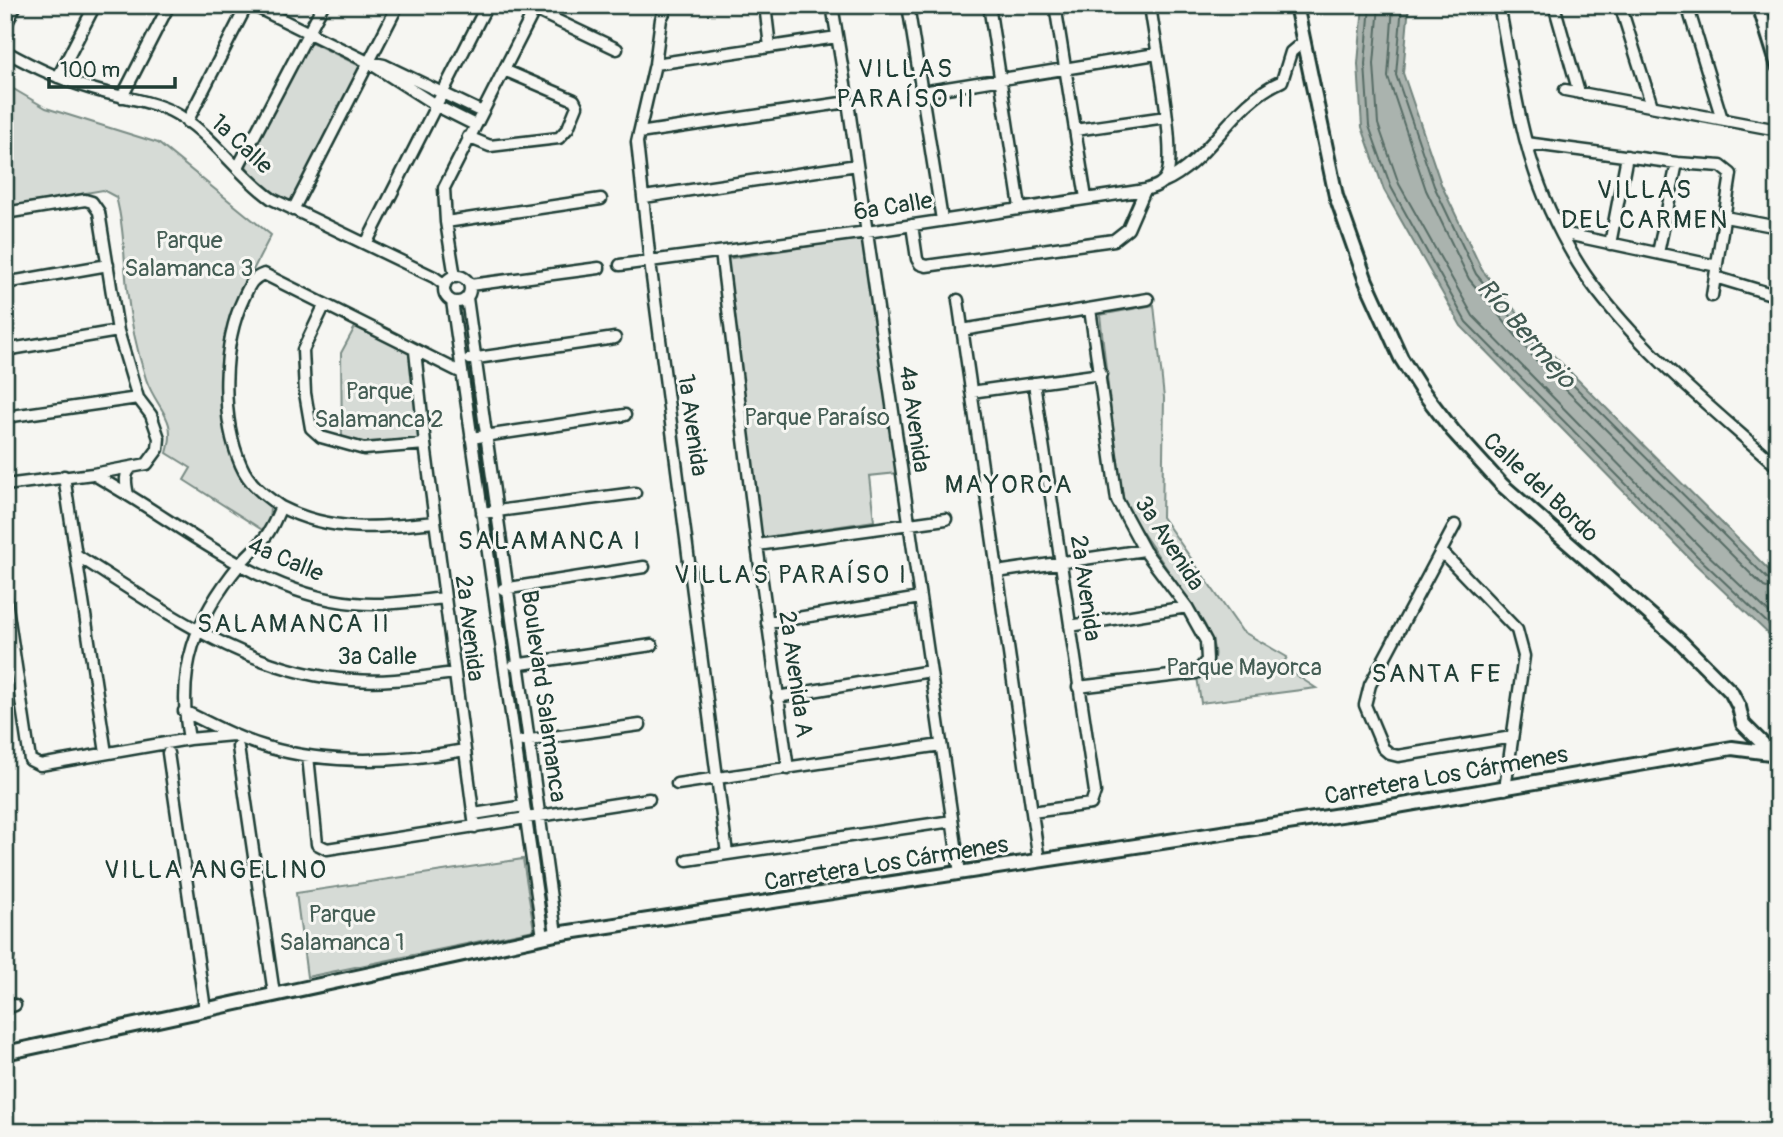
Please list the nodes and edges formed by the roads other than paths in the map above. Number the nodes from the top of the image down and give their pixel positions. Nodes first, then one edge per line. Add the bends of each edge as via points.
1 (16, 5) edge
2 (94, 5) edge
3 (169, 5) edge
4 (249, 5) edge
5 (323, 5) edge
6 (398, 5) edge
7 (487, 5) edge
8 (668, 5) edge
9 (765, 5) edge
10 (832, 5) edge
11 (908, 5) edge
12 (989, 5) edge
13 (1055, 5) edge
14 (1150, 5) edge
15 (1290, 5) edge
16 (1499, 5) edge
17 (1554, 5) edge
18 (1620, 5) edge
19 (1687, 5) edge
20 (1759, 5) edge
21 (536, 8) edge
22 (1297, 12) edge
23 (5, 27) edge
24 (308, 34) junction
25 (837, 37) junction
26 (1303, 41) junction
27 (770, 47) junction
28 (617, 48) dead end
29 (5, 51) edge
30 (1156, 54) junction
31 (368, 62) junction
32 (655, 64) junction
33 (1778, 65) edge
34 (1065, 69) junction
35 (504, 70) junction
36 (58, 78) junction
37 (1000, 79) junction
38 (1565, 90) dead end
39 (922, 92) junction
40 (444, 93) junction
41 (1579, 93) junction
42 (122, 97) junction
43 (848, 102) junction
44 (437, 106) junction
45 (1653, 106) junction
46 (482, 112) junction
47 (1166, 117) junction
48 (1722, 119) junction
49 (187, 122) junction
50 (475, 125) junction
51 (1075, 130) junction
52 (1778, 130) edge
53 (639, 134) junction
54 (468, 138) junction
55 (1526, 143) junction
56 (1627, 156) junction
57 (1677, 163) junction
58 (857, 165) junction
59 (238, 167) junction
60 (1165, 178) junction
61 (1145, 190) junction
62 (643, 197) junction
63 (1086, 198) junction
64 (601, 199) dead end
65 (1020, 207) junction
66 (293, 210) junction
67 (5, 213) edge
68 (1725, 217) junction
69 (942, 220) junction
70 (446, 222) junction
71 (912, 225) junction
72 (1778, 226) edge
73 (867, 232) junction
74 (1562, 233) junction
75 (366, 244) junction
76 (1610, 244) junction
77 (721, 252) junction
78 (1658, 253) junction
79 (650, 262) junction
80 (108, 265) junction
81 (620, 265) dead end
82 (599, 268) dead end
83 (1716, 271) junction
84 (455, 277) junction
85 (5, 283) edge
86 (445, 285) junction
87 (470, 285) junction
88 (1712, 296) dead end
89 (1778, 296) edge
90 (467, 298) junction
91 (1147, 299) dead end
92 (958, 300) dead end
93 (452, 301) junction
94 (324, 306) junction
95 (1090, 309) junction
96 (962, 330) junction
97 (118, 331) junction
98 (615, 338) dead end
99 (5, 350) edge
100 (415, 351) junction
101 (476, 358) junction
102 (460, 360) junction
103 (462, 373) junction
104 (1101, 374) junction
105 (1034, 383) junction
106 (971, 392) junction
107 (138, 398) junction
108 (625, 415) dead end
109 (5, 417) edge
110 (487, 435) junction
111 (471, 438) junction
112 (425, 444) junction
113 (132, 467) junction
114 (1778, 467) edge
115 (93, 474) junction
116 (64, 476) junction
117 (5, 485) edge
118 (635, 493) dead end
119 (128, 495) junction
120 (281, 507) junction
121 (497, 511) junction
122 (482, 513) junction
123 (946, 519) dead end
124 (435, 522) junction
125 (909, 524) junction
126 (1455, 525) dead end
127 (757, 545) junction
128 (1144, 550) junction
129 (1441, 551) junction
130 (78, 556) junction
131 (1061, 563) junction
132 (240, 564) junction
133 (644, 567) dead end
134 (997, 572) junction
135 (508, 587) junction
136 (493, 590) junction
137 (5, 593) edge
138 (445, 598) junction
139 (920, 598) junction
140 (1187, 607) junction
141 (767, 623) junction
142 (1070, 626) junction
143 (197, 630) junction
144 (652, 645) dead end
145 (519, 664) junction
146 (504, 666) junction
147 (930, 671) junction
148 (454, 673) junction
149 (1078, 687) junction
150 (777, 697) junction
151 (184, 711) junction
152 (1743, 724) junction
153 (640, 725) dead end
154 (233, 735) junction
155 (1512, 737) junction
156 (189, 739) junction
157 (529, 740) junction
158 (515, 742) junction
159 (941, 745) junction
160 (237, 747) dead end
161 (1732, 748) junction
162 (465, 750) junction
163 (106, 753) junction
164 (168, 753) dead end
165 (1774, 753) edge
166 (308, 756) junction
167 (788, 769) junction
168 (715, 779) junction
169 (677, 784) dead end
170 (1504, 789) junction
171 (649, 799) dead end
172 (524, 806) junction
173 (1032, 811) junction
174 (474, 814) junction
175 (540, 817) junction
176 (526, 819) junction
177 (952, 821) junction
178 (475, 827) junction
179 (727, 854) junction
180 (687, 860) dead end
181 (1040, 862) junction
182 (960, 873) junction
183 (556, 934) junction
184 (543, 937) junction
185 (274, 994) junction
186 (205, 1009) junction
187 (5, 1054) edge

1 - 23 street
2 - 36 street
3 - 42 street
4 - 24 street
4 - 49 street
5 - 24 street
6 - 31 street
7 - 40 street
8 - 32 street, 1a Avenida via 661,19
9 - 27 street
10 - 25 street, 4a Avenida
11 - 39 street
12 - 37 street
13 - 34 street
14 - 30 street
15 - 22 street
16 - 55 street
17 - 41 street
18 - 45 street
19 - 48 street
20 - 33 main road
21 - 28 street
21 - 35 street
22 - 26 main road, Calle del Bordo
24 - 31 street
24 - 59 street
25 - 27 street
25 - 43 street, 4a Avenida
26 - 60 street, 6a Calle via 1291,52 1282,81 1265,88 1234,116 1177,176
26 - 152 main road, Calle del Bordo via 1336,196 1366,281 1401,358 1453,431 1502,485 1680,640 1731,692
27 - 32 street
29 - 36 street, 1a Calle
30 - 34 street
30 - 47 street
31 - 40 street
31 - 44 street
31 - 66 street
32 - 53 street, 1a Avenida
34 - 37 street
34 - 51 street
35 - 46 street
35 - 54 street via 574,100 577,106 568,128 559,138 490,146
36 - 42 street, 1a Calle
37 - 39 street
37 - 65 street
38 - 41 street
39 - 69 street
40 - 44 street
40 - 46 street
41 - 45 street
42 - 49 street, 1a Calle via 155,104
43 - 53 street
43 - 58 street, 4a Avenida
44 - 50 street
44 - 75 street
45 - 48 street
46 - 50 street
47 - 51 street
47 - 60 street via 1170,164
48 - 52 street
49 - 59 street, 1a Calle
50 - 54 street
51 - 63 street
53 - 62 street, 1a Avenida
54 - 70 street via 444,188
55 - 56 street
55 - 74 street
56 - 57 street
56 - 76 street
57 - 68 street via 1728,169
57 - 78 street
58 - 62 street
58 - 73 street, 4a Avenida
59 - 66 street, 1a Calle via 258,189
60 - 61 street, 6a Calle
61 - 63 street, 6a Calle
61 - 71 street via 1128,229 1114,240 926,266 917,259
62 - 79 street, 1a Avenida
63 - 65 street, 6a Calle
64 - 70 street
65 - 69 street, 6a Calle
66 - 75 street, 1a Calle
67 - 80 street via 79,200 92,202 99,212
68 - 72 street
68 - 83 street
69 - 71 street, 6a Calle
70 - 84 street
71 - 73 street, 6a Calle
73 - 77 street, 6a Calle
73 - 125 street, 4a Avenida
74 - 76 street
74 - 114 street via 1588,279 1631,330
75 - 86 street, 1a Calle
76 - 78 street
77 - 79 street, 6a Calle
77 - 127 street, 2a Avenida A
78 - 83 street
79 - 81 street, 6a Calle
79 - 168 street, 1a Avenida
80 - 85 street
80 - 97 street
82 - 87 street
83 - 88 street
83 - 89 street
84 - 86 street
84 - 87 street
86 - 93 street via 445,294
87 - 90 street
90 - 93 street
90 - 101 street, Boulevard Salamanca
91 - 95 street
92 - 96 street
93 - 102 street, Boulevard Salamanca
94 - 100 street
94 - 112 street via 303,350 311,428 321,437 364,449
94 - 120 street via 264,274 257,276 230,335 227,399 241,465 259,491
95 - 96 street
95 - 104 street, 3a Avenida
96 - 106 street
97 - 99 street
97 - 107 street
98 - 101 street
100 - 103 street
100 - 112 street, 2a Avenida
101 - 102 street
101 - 110 street, Boulevard Salamanca
102 - 103 street, Boulevard Salamanca
103 - 111 street, Boulevard Salamanca
104 - 105 street
104 - 128 street, 3a Avenida via 1117,500
105 - 106 street
105 - 131 street, 2a Avenida
106 - 134 street
107 - 109 street
107 - 113 street via 157,426 159,449 147,464
108 - 110 street
110 - 111 street
110 - 121 street, Boulevard Salamanca
111 - 122 street, Boulevard Salamanca
112 - 124 street, 2a Avenida
113 - 115 street
113 - 119 street via 126,476
115 - 116 street
115 - 119 street, 4a Calle
116 - 117 street
116 - 130 street
118 - 121 street
119 - 132 street, 4a Calle
120 - 124 street via 315,520 365,528
120 - 132 street via 266,536
121 - 122 street
121 - 135 street, Boulevard Salamanca
122 - 136 street, Boulevard Salamanca
123 - 125 street
124 - 138 street, 2a Avenida
125 - 127 street
125 - 139 street, 4a Avenida
126 - 129 street
127 - 141 street, 2a Avenida A
128 - 131 street
128 - 140 street, 3a Avenida
129 - 155 street via 1517,630 1524,656
129 - 155 street via 1365,705 1383,748 1398,756
130 - 143 street, 3a Calle
130 - 163 street
131 - 134 street
131 - 142 street, 2a Avenida
132 - 138 street, 4a Calle via 309,595 353,603
132 - 143 street
133 - 135 street
134 - 173 street
135 - 136 street
135 - 145 street, Boulevard Salamanca
136 - 146 street, Boulevard Salamanca
137 - 163 street via 30,760 40,765
138 - 148 street, 2a Avenida
139 - 141 street
139 - 147 street, 4a Avenida
140 - 142 street
140 - 149 street, 3a Avenida via 1208,649 1207,660 1196,673
141 - 150 street, 2a Avenida A
142 - 149 street, 2a Avenida
143 - 148 street, 3a Calle via 260,660 325,677 384,681
143 - 151 street via 187,663
144 - 145 street
145 - 146 street
145 - 157 street, Boulevard Salamanca
146 - 158 street, Boulevard Salamanca
147 - 150 street
147 - 159 street, 4a Avenida
148 - 162 street, 2a Avenida
149 - 173 street, 2a Avenida via 1094,798 1091,804
150 - 167 street, 2a Avenida A
151 - 154 street
151 - 156 street
152 - 161 main road via 1742,735
152 - 165 main road, Calle del Bordo
153 - 157 street
154 - 156 street
154 - 166 street
155 - 170 street
156 - 163 street
157 - 158 street
157 - 175 street, Boulevard Salamanca
158 - 172 street, Boulevard Salamanca
159 - 167 street
159 - 177 street, 4a Avenida
160 - 185 street
161 - 165 main road, Carretera Los Cármenes
161 - 170 main road, Carretera Los Cármenes
162 - 166 street via 397,760
162 - 174 street, 2a Avenida
164 - 186 street
166 - 178 street via 317,844 327,849
167 - 168 street
168 - 169 street
168 - 179 street, 1a Avenida
170 - 181 main road, Carretera Los Cármenes
171 - 175 street
172 - 174 street
172 - 176 street, Boulevard Salamanca
173 - 181 street
174 - 178 street, 2a Avenida
175 - 176 street
175 - 183 street, Boulevard Salamanca
176 - 178 street
176 - 184 street, Boulevard Salamanca
177 - 179 street
177 - 182 street, 4a Avenida
179 - 180 street
181 - 182 main road, Carretera Los Cármenes
182 - 183 main road, Carretera Los Cármenes
183 - 184 main road, Carretera Los Cármenes
184 - 185 main road, Carretera Los Cármenes
185 - 186 main road, Carretera Los Cármenes
186 - 187 main road, Carretera Los Cármenes

